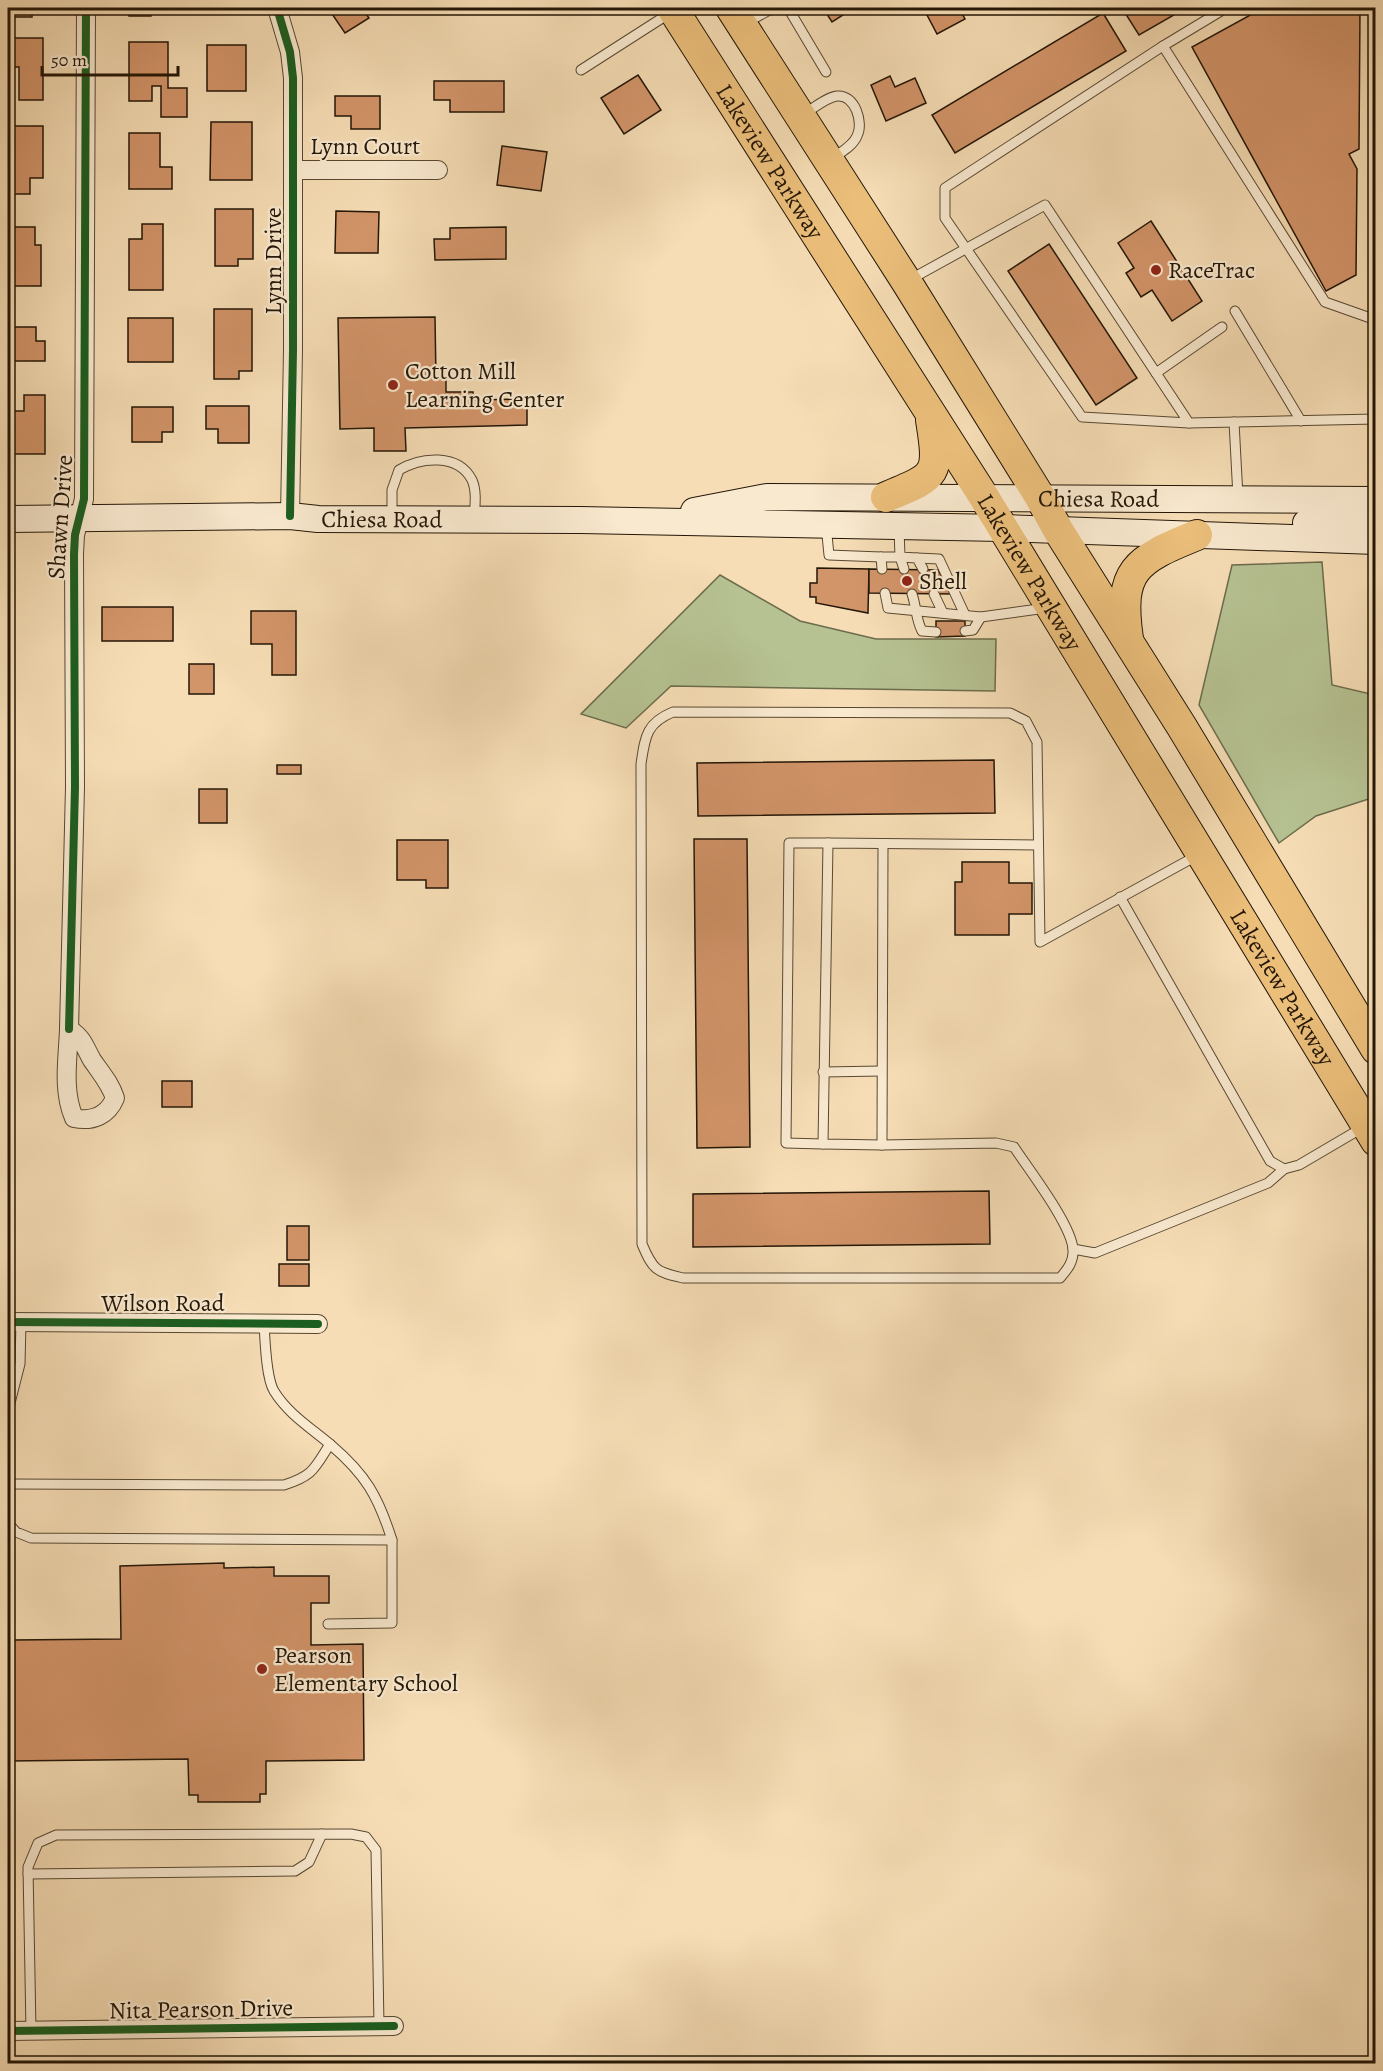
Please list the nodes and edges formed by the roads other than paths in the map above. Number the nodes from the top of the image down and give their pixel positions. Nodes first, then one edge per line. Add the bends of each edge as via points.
1 (86, 8) edge
2 (277, 8) edge
3 (773, 8) edge
4 (788, 8) edge
5 (1226, 8) edge
6 (673, 9) edge
7 (737, 16) edge
8 (1162, 46) junction
9 (581, 70) dead end
10 (826, 72) dead end
11 (798, 114) junction
12 (757, 140) junction
13 (829, 162) junction
14 (293, 170) junction
15 (438, 171) dead end
16 (965, 249) junction
17 (906, 281) junction
18 (1235, 311) dead end
19 (1376, 320) edge
20 (1222, 327) dead end
21 (1156, 373) junction
22 (930, 411) junction
23 (1376, 419) edge
24 (1300, 421) junction
25 (1234, 422) junction
26 (1189, 423) junction
27 (886, 496) junction
28 (984, 496) junction
29 (1040, 497) junction
30 (1238, 499) junction
31 (1376, 500) edge
32 (1376, 514) edge
33 (290, 516) junction
34 (80, 518) junction
35 (8, 519) edge
36 (392, 519) junction
37 (474, 519) junction
38 (647, 521) junction
39 (826, 524) junction
40 (899, 526) junction
41 (1002, 528) junction
42 (1058, 530) junction
43 (1197, 535) junction
44 (1254, 537) junction
45 (1376, 541) edge
46 (881, 557) junction
47 (900, 557) junction
48 (917, 558) junction
49 (882, 568) dead end
50 (904, 569) dead end
51 (923, 569) dead end
52 (885, 593) dead end
53 (912, 594) dead end
54 (934, 594) dead end
55 (1051, 608) junction
56 (917, 611) junction
57 (943, 613) junction
58 (965, 615) junction
59 (981, 617) junction
60 (965, 631) dead end
61 (936, 632) dead end
62 (1129, 642) junction
63 (828, 843) junction
64 (883, 844) junction
65 (1038, 845) junction
66 (1201, 854) junction
67 (1120, 897) junction
68 (69, 1029) junction
69 (1376, 1048) edge
70 (881, 1071) junction
71 (823, 1072) junction
72 (1372, 1130) edge
73 (823, 1144) junction
74 (882, 1146) junction
75 (1284, 1169) junction
76 (1073, 1249) junction
77 (14, 1322) edge
78 (264, 1323) junction
79 (318, 1324) dead end
80 (8, 1411) edge
81 (330, 1444) junction
82 (8, 1484) edge
83 (8, 1523) edge
84 (392, 1540) junction
85 (328, 1624) dead end
86 (322, 1834) junction
87 (28, 1874) junction
88 (386, 2026) joint
89 (8, 2031) edge
90 (31, 2031) junction

1 - 34 street, Shawn Drive via 84,499
2 - 14 street, Lynn Drive via 293,78
3 - 7 lane
4 - 10 lane
5 - 8 lane
6 - 9 lane
6 - 12 main road, Lakeview Parkway
7 - 11 main road, Lakeview Parkway
8 - 16 lane via 945,188 945,218
8 - 19 lane via 1325,303
11 - 12 main road
11 - 13 main road, Lakeview Parkway
11 - 13 lane via 834,96 843,96 854,105 859,118 858,135
12 - 22 main road, Lakeview Parkway
13 - 17 main road, Lakeview Parkway
14 - 15 street, Lynn Court
14 - 33 street, Lynn Drive
16 - 17 lane
16 - 21 lane via 1045,205
16 - 26 lane via 1082,417
17 - 29 main road, Lakeview Parkway
18 - 24 lane
20 - 21 lane
21 - 26 lane
22 - 27 main road via 936,453 933,470 916,485
22 - 28 main road, Lakeview Parkway
23 - 24 lane
24 - 25 lane
25 - 26 lane
25 - 30 lane
27 - 28 main road, Chiesa Road
27 - 38 main road, Chiesa Road via 767,496
28 - 29 main road, Chiesa Road
28 - 41 main road, Lakeview Parkway
29 - 30 main road, Chiesa Road
29 - 42 main road, Lakeview Parkway
30 - 31 main road, Chiesa Road
32 - 44 main road via 1348,521 1302,524
33 - 34 main road, Chiesa Road
33 - 36 main road, Chiesa Road
34 - 35 main road, Chiesa Road
34 - 68 street, Shawn Drive via 74,554 75,787
36 - 37 main road, Chiesa Road
36 - 37 lane via 392,490 399,470 409,464 438,460 453,463 473,482
37 - 38 main road, Chiesa Road
38 - 39 main road, Chiesa Road
39 - 40 main road, Chiesa Road
39 - 46 lane via 829,555
40 - 41 main road, Chiesa Road
40 - 47 lane
41 - 42 main road, Chiesa Road
41 - 55 main road, Lakeview Parkway
42 - 43 main road, Chiesa Road
42 - 62 main road, Lakeview Parkway
43 - 44 main road, Chiesa Road
43 - 62 main road via 1158,551 1128,582 1124,610
44 - 45 main road, Chiesa Road
46 - 47 lane
46 - 49 lane
47 - 48 lane
47 - 50 lane
48 - 51 lane
48 - 58 lane via 939,559
52 - 56 lane via 888,608
53 - 56 lane
54 - 57 lane
55 - 59 lane
55 - 66 main road, Lakeview Parkway
56 - 57 lane
56 - 61 lane via 922,631
57 - 58 lane
58 - 59 lane
59 - 60 lane via 973,630
62 - 69 main road, Lakeview Parkway
63 - 64 lane
63 - 71 lane
63 - 73 lane via 789,843 786,1143
64 - 65 lane
64 - 70 lane
65 - 67 lane via 1040,942
65 - 76 lane via 1037,742 1026,721 1010,713 673,712 658,718 645,738 641,764 642,1244 651,1264 664,1274 683,1278 1060,1278 1071,1266
66 - 67 lane
66 - 72 main road, Lakeview Parkway
67 - 75 lane via 1270,1161
68 - 68 street, Shawn Drive via 69,1108 74,1118 96,1118 116,1098 84,1041
70 - 71 lane
70 - 74 lane
71 - 73 lane
72 - 75 lane
73 - 74 lane
74 - 76 lane via 996,1143 1014,1147 1066,1228
75 - 76 lane via 1268,1184 1095,1253
77 - 78 street, Wilson Road
77 - 80 lane via 20,1364
78 - 79 street, Wilson Road
78 - 81 lane via 273,1390 298,1419
81 - 82 lane via 303,1479 284,1485
81 - 84 lane via 356,1467 372,1489
83 - 84 lane via 16,1532 31,1538
84 - 85 lane via 392,1623
86 - 87 lane via 309,1862 295,1871
86 - 87 lane via 56,1835 38,1843
86 - 88 lane via 366,1836 376,1850
87 - 90 lane
88 - 90 street, Nita Pearson Drive
89 - 90 street, Nita Pearson Drive

